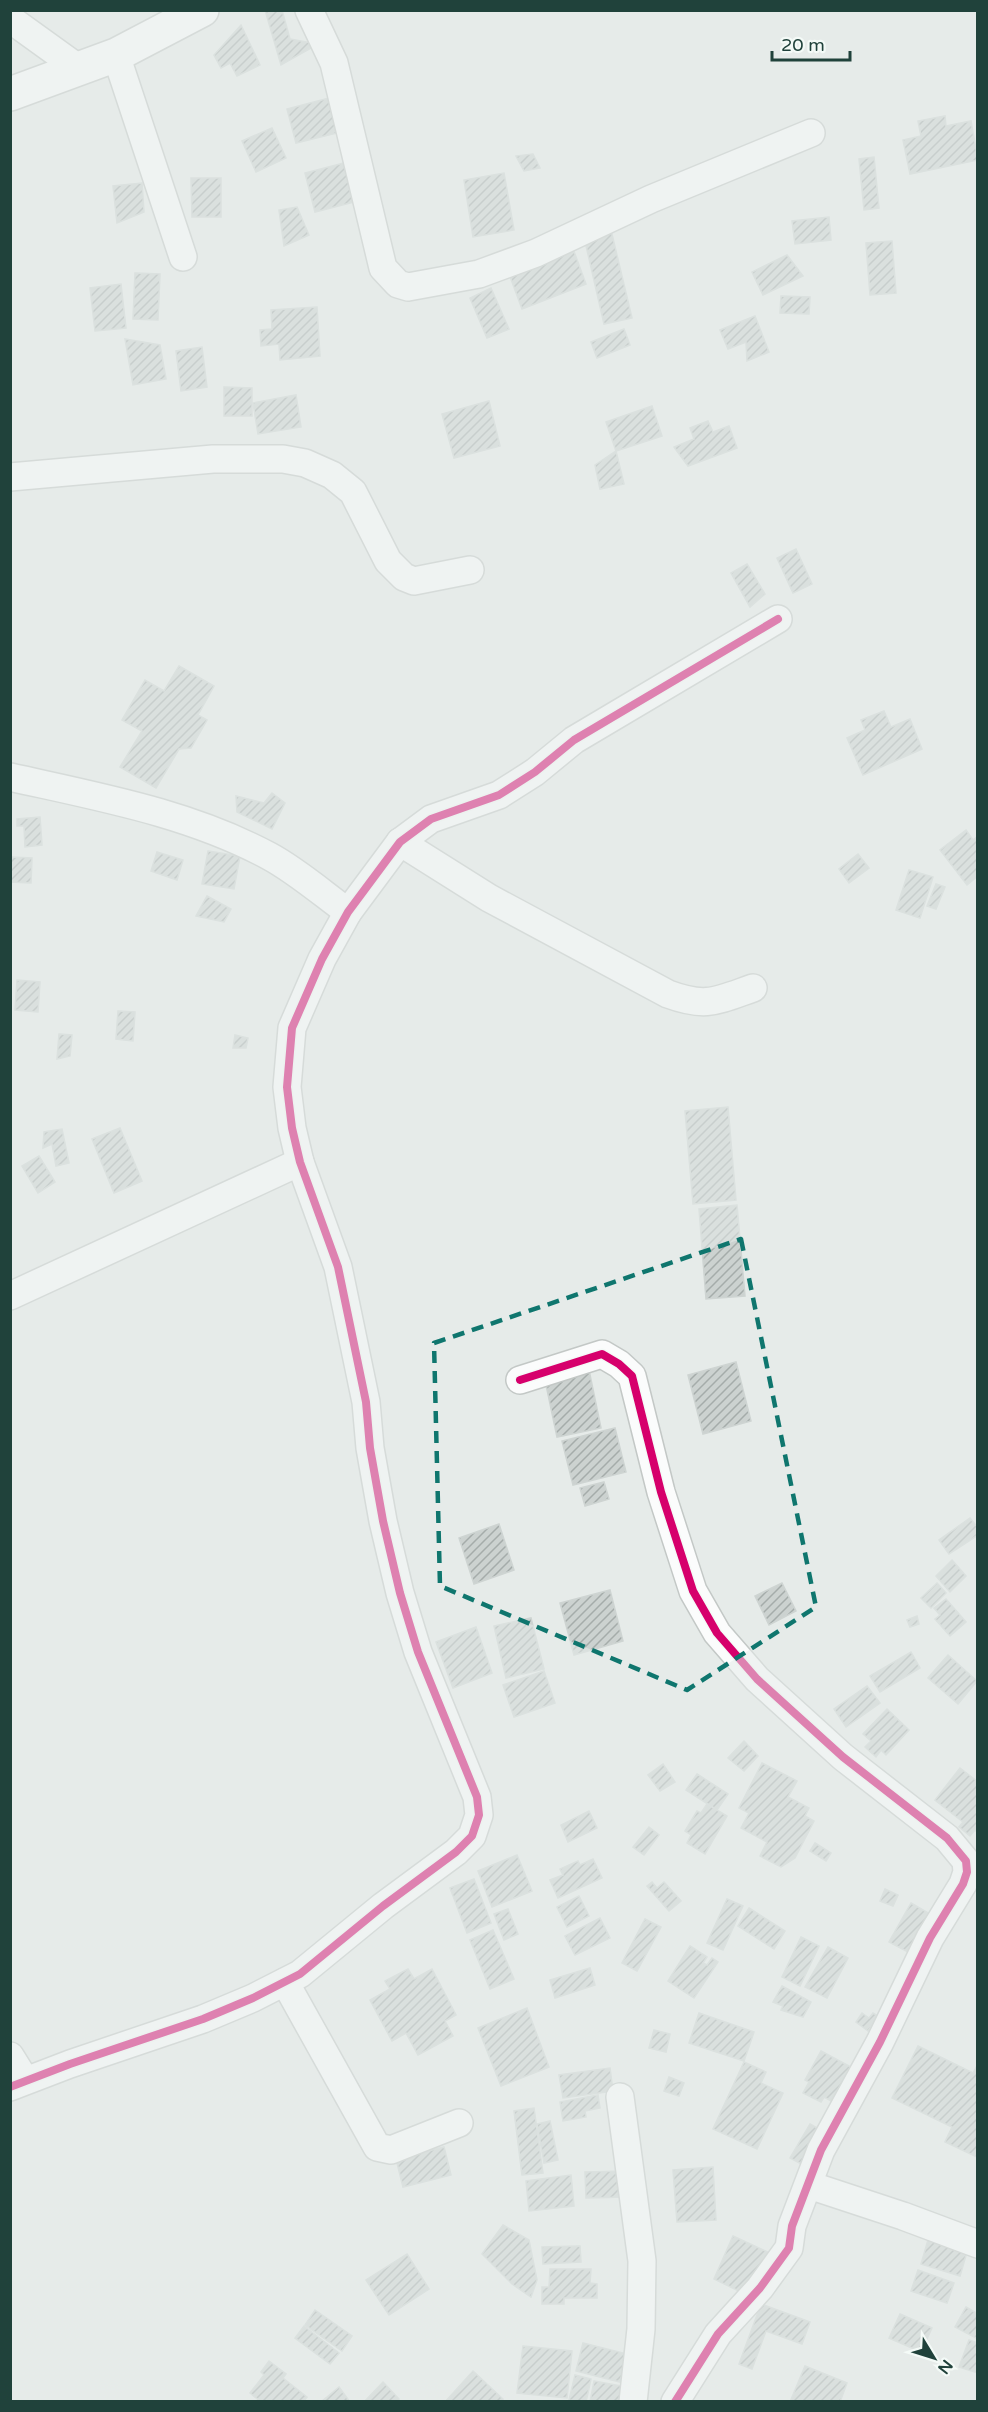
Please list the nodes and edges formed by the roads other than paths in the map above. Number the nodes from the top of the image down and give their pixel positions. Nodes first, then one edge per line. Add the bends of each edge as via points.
1 (202, 10) edge
2 (309, 10) edge
3 (10, 19) edge
4 (116, 55) junction
5 (78, 68) junction
6 (10, 94) edge
7 (811, 133) dead end
8 (183, 257) dead end
9 (10, 477) edge
10 (470, 570) dead end
11 (778, 619) dead end
12 (10, 777) edge
13 (400, 842) junction
14 (348, 912) junction
15 (753, 988) dead end
16 (300, 1162) junction
17 (10, 1296) edge
18 (520, 1380) dead end
19 (969, 1859) edge
20 (285, 1982) junction
21 (10, 2056) edge
22 (18, 2084) edge
23 (620, 2097) dead end
24 (459, 2123) dead end
25 (809, 2185) junction
26 (978, 2244) edge
27 (633, 2402) edge
28 (675, 2402) edge

1 - 4 street
2 - 7 street via 334,63 383,268 398,284 408,287 479,274 536,253 651,199
3 - 5 street
4 - 5 street
4 - 8 street
5 - 6 street
9 - 10 street via 213,459 283,459 305,463 332,475 353,492 388,561 404,577 414,581
11 - 13 street via 573,740 500,795 431,819
12 - 14 street via 141,806 217,831 272,857
13 - 14 street
13 - 15 street via 489,898 668,994 689,1002 710,1003
14 - 16 street via 322,959 292,1029 287,1086
16 - 17 street
16 - 20 street via 338,1267 366,1402 383,1521 400,1593 418,1652 477,1797 479,1815 472,1836 456,1852
18 - 19 street via 602,1354 632,1376 661,1491 693,1591 717,1633 757,1679 843,1757
19 - 25 street via 963,1884 930,1938 880,2042 820,2150
20 - 22 street via 203,2019
20 - 24 street via 377,2147 391,2150
21 - 22 street
23 - 27 street via 642,2261 641,2329
25 - 26 street
25 - 28 street via 792,2226 789,2248 760,2288 718,2334

